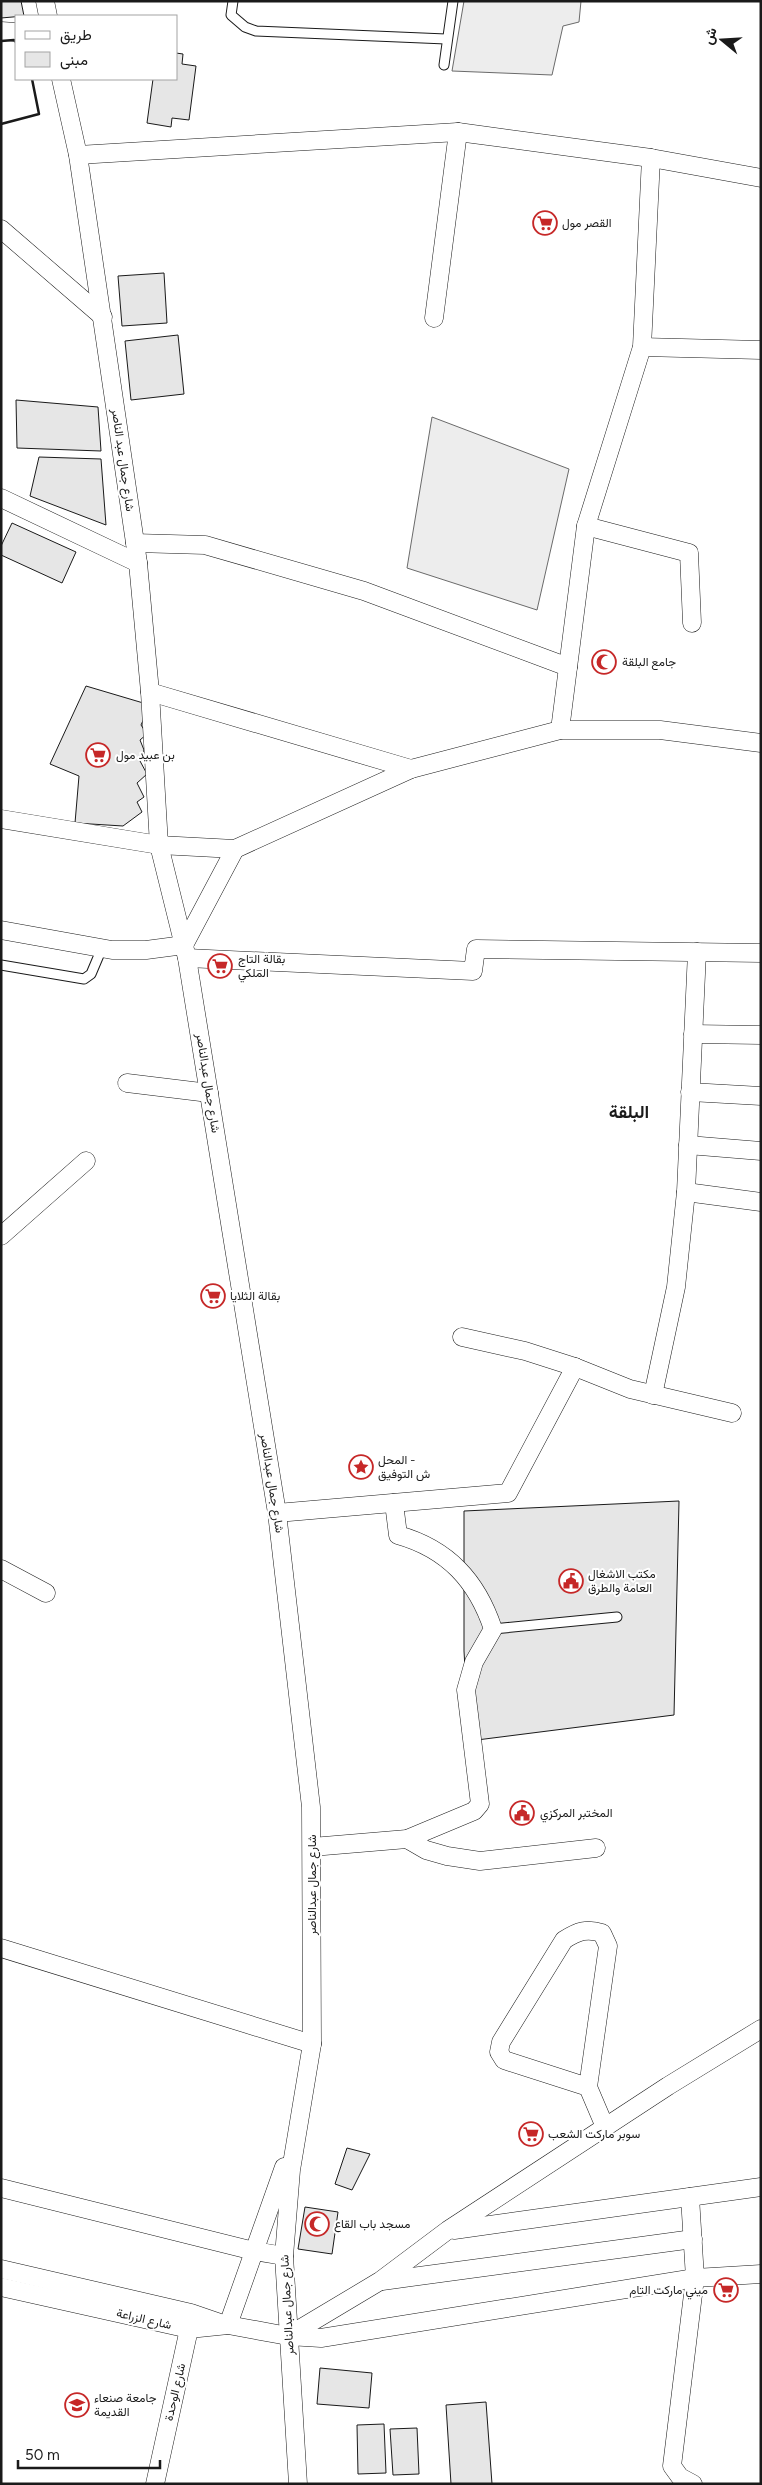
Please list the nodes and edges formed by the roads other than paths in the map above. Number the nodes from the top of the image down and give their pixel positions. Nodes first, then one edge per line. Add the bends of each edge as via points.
1 (45, 1) edge
2 (232, 1) edge
3 (453, 1) edge
4 (48, 15) edge
5 (1, 31) edge
6 (15, 32) edge
7 (446, 39) junction
8 (444, 65) dead end
9 (61, 80) edge
10 (458, 132) junction
11 (78, 155) junction
12 (651, 158) junction
13 (761, 178) edge
14 (1, 230) edge
15 (102, 317) junction
16 (434, 318) dead end
17 (642, 346) junction
18 (761, 350) edge
19 (1, 498) edge
20 (586, 526) junction
21 (135, 543) junction
22 (138, 563) junction
23 (692, 624) dead end
24 (568, 667) junction
25 (150, 692) junction
26 (560, 730) junction
27 (761, 743) edge
28 (410, 770) junction
29 (1, 819) edge
30 (159, 845) junction
31 (235, 849) junction
32 (1, 930) edge
33 (102, 948) junction
34 (186, 952) junction
35 (697, 952) junction
36 (761, 953) edge
37 (1, 965) edge
38 (693, 1034) junction
39 (761, 1035) edge
40 (128, 1083) dead end
41 (690, 1092) junction
42 (210, 1093) junction
43 (761, 1096) edge
44 (688, 1145) junction
45 (761, 1151) edge
46 (86, 1161) dead end
47 (686, 1192) junction
48 (761, 1202) edge
49 (1, 1236) edge
50 (462, 1337) dead end
51 (575, 1367) junction
52 (653, 1395) junction
53 (732, 1413) dead end
54 (394, 1503) junction
55 (277, 1513) junction
56 (1, 1570) edge
57 (46, 1593) dead end
58 (617, 1617) dead end
59 (494, 1629) junction
60 (407, 1839) junction
61 (312, 1847) junction
62 (596, 1848) dead end
63 (1, 1948) edge
64 (761, 2029) edge
65 (312, 2044) junction
66 (588, 2087) junction
67 (299, 2127) junction
68 (605, 2127) junction
69 (761, 2187) edge
70 (1, 2188) edge
71 (690, 2197) junction
72 (448, 2230) junction
73 (694, 2239) junction
74 (254, 2252) junction
75 (284, 2256) junction
76 (1, 2269) edge
77 (761, 2274) edge
78 (695, 2278) junction
79 (380, 2281) junction
80 (1, 2287) edge
81 (228, 2325) junction
82 (189, 2329) junction
83 (288, 2336) junction
84 (155, 2484) edge
85 (298, 2484) edge
86 (693, 2484) edge

1 - 4 street
2 - 7 lane via 231,15 245,27 256,31
3 - 7 lane
5 - 6 street
7 - 8 lane
9 - 11 street, شارع جمال عبد الناصر
10 - 11 street
10 - 12 street
10 - 16 street
11 - 15 street, شارع جمال عبد الناصر
12 - 13 street
12 - 17 street
14 - 15 street
15 - 21 street, شارع جمال عبد الناصر
17 - 18 street
17 - 20 street
19 - 22 street
20 - 23 street via 689,553
20 - 24 street
21 - 22 street, شارع جمال عبد الناصر
21 - 24 street via 205,545 364,591
22 - 25 street, شارع جمال عبد الناصر
24 - 26 street
25 - 28 street
25 - 30 street, شارع جمال عبد الناصر
26 - 27 street via 660,730
26 - 28 street
28 - 31 street
29 - 30 street
30 - 31 street
30 - 34 street, شارع جمال عبدالناصر
31 - 34 street
32 - 33 street
33 - 34 street
33 - 37 lane via 91,974 84,979
34 - 35 street via 473,971 476,949
34 - 42 street, شارع جمال عبدالناصر
35 - 36 street
35 - 38 street
38 - 39 street
38 - 41 street
40 - 42 street
41 - 43 street
41 - 44 street
42 - 55 street, شارع جمال عبدالناصر
44 - 45 street
44 - 47 street
46 - 49 street
47 - 48 street
47 - 52 street via 676,1287
50 - 51 street
51 - 52 street
51 - 54 street via 508,1493
52 - 53 street
54 - 55 street
54 - 59 street via 398,1534 422,1541 466,1575 486,1608
55 - 61 street, شارع جمال عبدالناصر via 311,1807
56 - 57 street
58 - 59 lane
59 - 60 street via 474,1662 466,1690 480,1804 474,1811
60 - 61 street
60 - 62 street via 426,1850 480,1861
61 - 65 street, شارع جمال عبدالناصر
63 - 65 street
64 - 68 street
65 - 67 street, شارع جمال عبدالناصر
66 - 66 street via 608,1946 602,1933 589,1929 564,1940 499,2052 504,2060
66 - 68 street
67 - 74 street, شارع جمال عبدالناصر
67 - 75 street, شارع جمال عبدالناصر via 290,2178
68 - 72 street
69 - 71 street
70 - 74 street
71 - 72 street
71 - 73 street
72 - 79 street
73 - 78 street
73 - 79 street
74 - 75 street
74 - 81 street, شارع جمال عبدالناصر
75 - 83 street, شارع جمال عبدالناصر
76 - 81 street via 191,2313
77 - 78 street, شارع الزراعة
78 - 83 street, شارع الزراعة via 338,2337
78 - 86 street via 672,2466 680,2477
79 - 83 street
80 - 82 street, شارع الزراعة
81 - 82 street, شارع الزراعة
81 - 83 street, شارع الزراعة
82 - 84 street, شارع الوحدة
83 - 85 street, شارع جمال عبدالناصر

